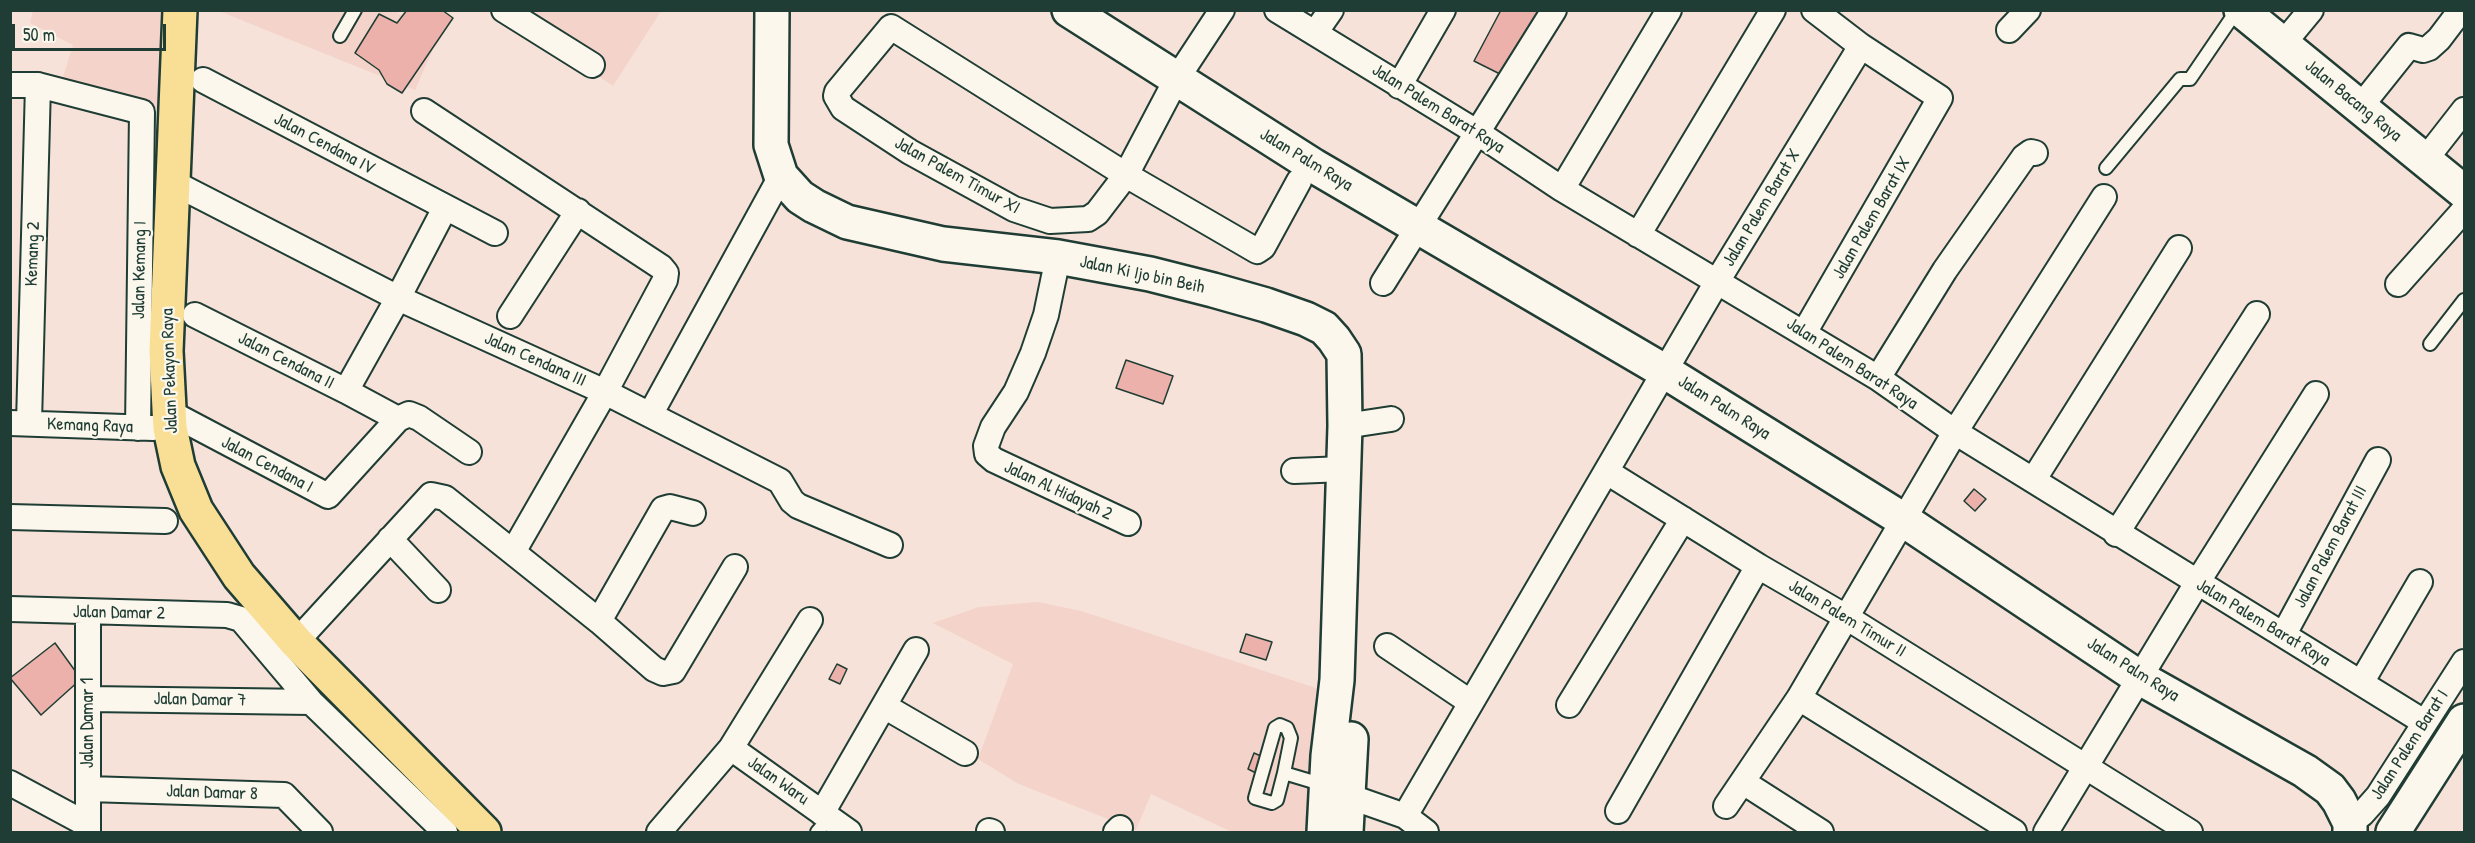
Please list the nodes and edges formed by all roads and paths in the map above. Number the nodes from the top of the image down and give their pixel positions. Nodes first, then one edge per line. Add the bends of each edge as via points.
1 (180, 10) edge
2 (354, 10) edge
3 (504, 10) edge
4 (772, 10) edge
5 (1069, 10) edge
6 (1222, 10) edge
7 (1276, 10) edge
8 (1331, 10) edge
9 (1443, 10) edge
10 (1554, 10) edge
11 (1669, 10) edge
12 (1773, 10) edge
13 (1814, 10) edge
14 (2028, 10) edge
15 (2239, 10) edge
16 (2311, 10) edge
17 (2462, 10) edge
18 (2009, 30) dead end
19 (1315, 33) junction
20 (340, 36) dead end
21 (2282, 45) junction
22 (1861, 46) junction
23 (592, 65) dead end
24 (203, 80) dead end
25 (1176, 80) junction
26 (10, 85) edge
27 (38, 85) junction
28 (1399, 86) junction
29 (2361, 106) junction
30 (2464, 110) edge
31 (424, 111) dead end
32 (1478, 133) junction
33 (2035, 153) dead end
34 (2425, 160) junction
35 (2106, 168) dead end
36 (1126, 175) junction
37 (781, 176) junction
38 (1299, 181) dead end
39 (172, 182) junction
40 (1562, 189) junction
41 (2464, 192) edge
42 (2104, 197) dead end
43 (445, 208) junction
44 (578, 210) junction
45 (2464, 210) edge
46 (1418, 225) junction
47 (495, 233) dead end
48 (1638, 235) junction
49 (2179, 248) dead end
50 (1058, 257) junction
51 (1718, 280) junction
52 (1383, 283) dead end
53 (2398, 284) dead end
54 (398, 298) junction
55 (2464, 300) edge
56 (2257, 314) dead end
57 (195, 315) dead end
58 (510, 316) dead end
59 (1804, 333) junction
60 (2430, 344) dead end
61 (1664, 371) junction
62 (1878, 378) junction
63 (346, 391) junction
64 (604, 392) junction
65 (2316, 394) dead end
66 (650, 415) junction
67 (398, 419) junction
68 (1391, 419) dead end
69 (169, 420) junction
70 (20, 423) edge
71 (1345, 426) junction
72 (138, 428) junction
73 (1955, 432) junction
74 (470, 452) dead end
75 (2378, 460) dead end
76 (1344, 469) junction
77 (1294, 471) dead end
78 (1607, 472) junction
79 (2034, 479) junction
80 (693, 513) dead end
81 (10, 517) edge
82 (1683, 519) junction
83 (1902, 519) junction
84 (165, 521) dead end
85 (1128, 523) dead end
86 (2116, 534) junction
87 (390, 539) junction
88 (890, 545) dead end
89 (513, 552) junction
90 (1758, 566) junction
91 (735, 567) dead end
92 (2420, 582) dead end
93 (2198, 583) junction
94 (438, 590) dead end
95 (10, 609) edge
96 (88, 612) junction
97 (1846, 617) junction
98 (810, 620) dead end
99 (599, 621) junction
100 (2284, 634) junction
101 (296, 642) junction
102 (1387, 646) dead end
103 (916, 650) dead end
104 (2464, 662) edge
105 (2140, 678) junction
106 (2361, 683) junction
107 (89, 699) junction
108 (1799, 699) junction
109 (311, 702) junction
110 (1470, 702) junction
111 (1569, 705) dead end
112 (884, 706) junction
113 (2424, 722) junction
114 (2460, 738) edge
115 (731, 748) junction
116 (965, 753) dead end
117 (2086, 767) junction
118 (1284, 773) junction
119 (1743, 782) junction
120 (10, 783) edge
121 (88, 789) junction
122 (1337, 791) junction
123 (1726, 806) dead end
124 (1617, 811) dead end
125 (1405, 816) junction
126 (823, 821) edge
127 (442, 823) edge
128 (2350, 828) edge
129 (88, 829) edge
130 (2394, 831) edge
131 (320, 832) edge
132 (484, 832) edge
133 (659, 832) edge
134 (849, 832) edge
135 (1324, 832) edge
136 (1346, 832) edge
137 (1426, 832) edge
138 (1821, 832) edge
139 (2014, 832) edge
140 (2046, 832) edge
141 (2190, 832) edge

1 - 39 main road, Jalan Pekayon Raya
2 - 20 lane
3 - 23 street
4 - 37 street, Jalan Ki Ijo bin Beih via 771,145
5 - 25 street, Jalan Palm Raya
6 - 25 street, Jalan Palem Timur XI
7 - 19 street, Jalan Palem Barat Raya
8 - 19 street
9 - 28 street
10 - 32 street
11 - 40 street
12 - 48 street
13 - 22 street
14 - 18 street
15 - 21 street, Jalan Bacang Raya
15 - 35 lane via 2190,79 2180,79
16 - 21 street
17 - 29 street via 2429,48 2409,46
19 - 28 street, Jalan Palem Barat Raya
21 - 29 street, Jalan Bacang Raya
22 - 51 street, Jalan Palem Barat X
22 - 59 street, Jalan Palem Barat IX via 1937,94 1940,102
24 - 43 street, Jalan Cendana IV
25 - 36 street, Jalan Palem Timur XI
25 - 46 street, Jalan Palm Raya
26 - 27 street
27 - 70 street, Kemang 2
27 - 72 street, Jalan Kemang I via 142,112
28 - 32 street, Jalan Palem Barat Raya
29 - 34 street, Jalan Bacang Raya
30 - 34 street
31 - 44 street
32 - 40 street, Jalan Palem Barat Raya
32 - 46 street
33 - 62 street via 2027,154 2021,161 1945,270
34 - 41 street, Jalan Bacang Raya
36 - 36 street, Jalan Palem Timur XI via 891,27 837,92 843,108 910,152 1014,209 1050,221 1088,219
36 - 38 street via 1257,251 1263,247
37 - 50 street, Jalan Ki Ijo bin Beih via 800,197 847,222 943,244
37 - 66 street
39 - 54 street, Jalan Cendana III
39 - 69 main road, Jalan Pekayon Raya via 166,351
40 - 48 street, Jalan Palem Barat Raya
42 - 73 street
43 - 47 street, Jalan Cendana IV
43 - 54 street
44 - 58 street
44 - 64 street via 666,273
45 - 53 street
46 - 52 street
46 - 61 street, Jalan Palm Raya
48 - 51 street, Jalan Palem Barat Raya
49 - 79 street
50 - 71 street, Jalan Ki Ijo bin Beih via 1150,274 1245,299 1324,328 1344,354
50 - 85 street, Jalan Al Hidayah 2 via 1046,315 1033,353 1016,392 993,427 987,454
51 - 59 street, Jalan Palem Barat Raya
51 - 61 street, Jalan Palem Barat X
54 - 63 street, Jalan Cendana II
54 - 64 street, Jalan Cendana III
55 - 60 lane
56 - 86 street
57 - 63 street, Jalan Cendana II
59 - 62 street, Jalan Palem Barat Raya
61 - 78 street, Jalan Palem Barat X
61 - 83 street, Jalan Palm Raya
62 - 73 street, Jalan Palem Barat Raya
63 - 67 street
64 - 66 street, Jalan Cendana III
64 - 89 street
65 - 93 street
66 - 88 street, Jalan Cendana III via 780,481 798,506
67 - 69 street, Jalan Cendana I via 328,496
67 - 74 street via 409,414 419,418
68 - 71 street
69 - 72 street, Kemang Raya
69 - 101 main road, Jalan Pekayon Raya via 178,466 196,510 239,576
70 - 72 street, Kemang Raya
71 - 76 street, Jalan Ki Ijo bin Beih
73 - 79 street, Jalan Palem Barat Raya
73 - 83 street
75 - 100 street, Jalan Palem Barat III
76 - 77 street
76 - 122 street, Jalan Ki Ijo bin Beih via 1337,680 1347,702 1352,732
78 - 82 street, Jalan Palem Timur II
78 - 110 street, Jalan Palem Barat X
79 - 86 street, Jalan Palem Barat Raya
80 - 99 street via 663,509
81 - 84 street
82 - 90 street, Jalan Palem Timur II
82 - 111 street
83 - 97 street
83 - 105 street, Jalan Palm Raya
86 - 93 street, Jalan Palem Barat Raya
87 - 89 street via 431,495 445,498
87 - 94 street
87 - 101 street
89 - 99 street
90 - 97 street, Jalan Palem Timur II
90 - 124 street
91 - 99 street via 673,671 663,673 654,669
92 - 106 street
93 - 100 street, Jalan Palem Barat Raya
93 - 105 street
95 - 96 street, Jalan Damar 2
96 - 107 street, Jalan Damar 1
96 - 109 street, Jalan Damar 2 via 227,615 241,619
97 - 108 street
97 - 117 street, Jalan Palem Timur II
98 - 115 street
100 - 106 street, Jalan Palem Barat Raya
101 - 127 main road, Jalan Pekayon Raya
102 - 110 street
103 - 112 street, Jalan Waru
104 - 113 street, Jalan Palem Barat I
105 - 117 street
105 - 128 street, Jalan Palm Raya via 2305,771 2330,789
106 - 113 street, Jalan Palem Barat Raya
107 - 109 street, Jalan Damar 7
107 - 121 street, Jalan Damar 1
108 - 119 street
108 - 139 street
109 - 127 street
110 - 125 street, Jalan Palem Barat X
112 - 116 street
112 - 126 street, Jalan Waru
113 - 128 street, Jalan Palem Barat I via 2378,796
114 - 130 street
115 - 126 street, Jalan Waru
115 - 133 street, Jalan Waru
117 - 140 street
117 - 141 street, Jalan Palem Timur II
118 - 118 lane via 1276,800 1272,803 1255,798 1275,728 1280,725 1287,728 1291,738
118 - 122 lane
119 - 123 street
119 - 138 street
120 - 129 street
121 - 129 street, Jalan Damar 1
121 - 131 street, Jalan Damar 8 via 284,795
122 - 125 street
122 - 135 street, Jalan Ki Ijo bin Beih
122 - 136 street, Jalan Ki Ijo bin Beih
125 - 137 street
126 - 134 street
127 - 132 main road, Jalan Pekayon Raya

